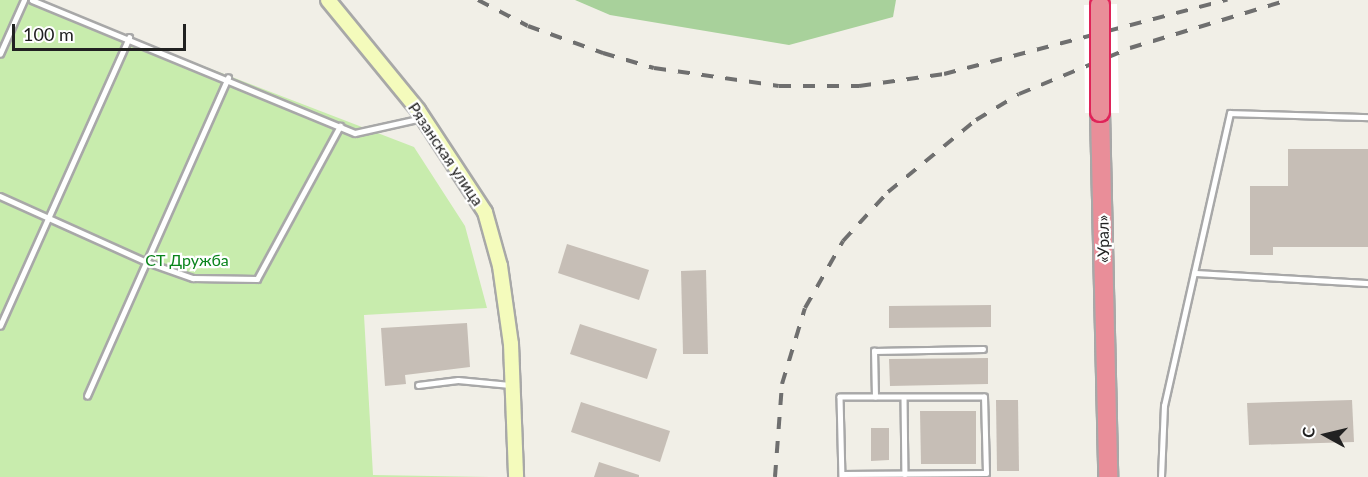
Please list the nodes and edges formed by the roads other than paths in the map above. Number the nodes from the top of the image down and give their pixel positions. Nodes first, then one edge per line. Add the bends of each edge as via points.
1 (24, 0) edge
2 (32, 0) edge
3 (328, 0) edge
4 (1100, 3) edge
5 (129, 37) junction
6 (0, 54) edge
7 (228, 78) junction
8 (1368, 117) edge
9 (424, 118) junction
10 (340, 126) junction
11 (0, 196) edge
12 (48, 218) junction
13 (147, 262) junction
14 (1194, 273) junction
15 (1368, 283) edge
16 (0, 326) edge
17 (983, 349) dead end
18 (418, 385) dead end
19 (513, 386) junction
20 (87, 396) dead end
21 (875, 397) junction
22 (904, 397) junction
23 (905, 474) junction
24 (842, 476) edge
25 (516, 477) edge
26 (1108, 477) edge
27 (1161, 477) edge

1 - 6 lane
2 - 5 lane
3 - 9 street, Рязанская улица
4 - 26 highway, «Урал», bridge
5 - 7 lane
5 - 12 lane
7 - 10 lane
7 - 13 lane
8 - 14 lane via 1230,113
9 - 10 lane via 355,133
9 - 19 street, Рязанская улица via 477,194 495,238
10 - 13 lane via 257,279 193,278
11 - 12 lane
12 - 13 lane
12 - 16 lane
13 - 20 lane
14 - 15 lane
14 - 27 lane via 1164,406
17 - 21 lane via 874,351
18 - 19 lane via 458,380
19 - 25 street, Рязанская улица
21 - 22 lane
21 - 24 lane via 840,397
22 - 23 lane
22 - 23 lane via 984,397 986,473
23 - 24 lane

